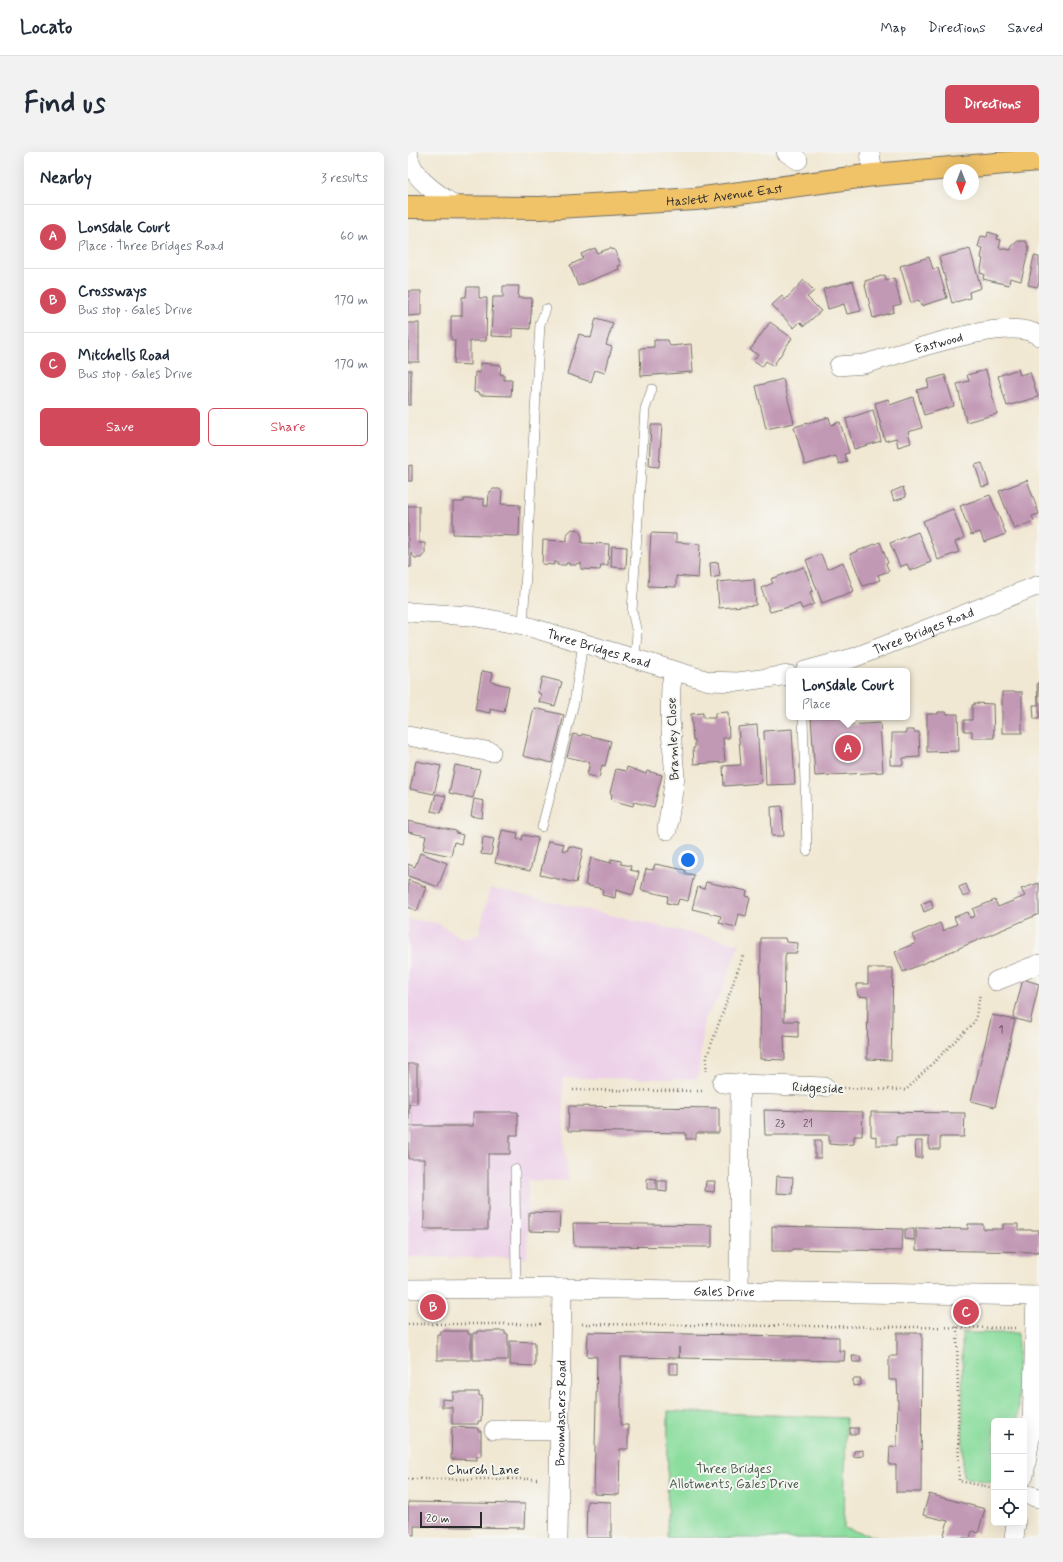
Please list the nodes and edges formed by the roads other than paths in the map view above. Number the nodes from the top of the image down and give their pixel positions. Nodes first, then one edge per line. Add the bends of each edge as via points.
1 (870, 152) edge
2 (408, 158) edge
3 (1039, 160) edge
4 (873, 175) junction
5 (455, 206) junction
6 (408, 207) edge
7 (546, 309) dead end
8 (1039, 336) edge
9 (839, 366) dead end
10 (652, 389) dead end
11 (1039, 585) edge
12 (408, 612) edge
13 (523, 625) junction
14 (583, 642) junction
15 (635, 658) junction
16 (816, 668) edge
17 (674, 672) junction
18 (786, 675) edge
19 (803, 720) edge
20 (408, 736) edge
21 (491, 752) dead end
22 (542, 827) dead end
23 (667, 830) dead end
24 (808, 851) dead end
25 (1039, 964) edge
26 (996, 981) road end
27 (713, 1083) road end
28 (740, 1084) junction
29 (825, 1087) road end
30 (515, 1169) dead end
31 (516, 1288) junction
32 (562, 1288) junction
33 (408, 1289) edge
34 (739, 1290) junction
35 (1038, 1296) edge
36 (494, 1430) dead end
37 (560, 1431) junction
38 (1027, 1457) edge
39 (1027, 1495) edge
40 (1039, 1498) edge
41 (1016, 1526) edge
42 (558, 1538) edge
43 (1014, 1538) edge

1 - 4 street
2 - 5 street via 419,178
3 - 4 main road, Haslett Avenue East
4 - 5 main road, Haslett Avenue East via 696,199 540,208
5 - 6 main road, Haslett Avenue East
7 - 13 lane via 540,324
8 - 9 street, Eastwood via 1014,328 990,330 862,364
10 - 15 lane via 645,409 632,611 637,633
11 - 16 street, Three Bridges Road via 853,658
12 - 13 street, Three Bridges Road via 471,616
13 - 14 street, Three Bridges Road
14 - 15 street, Three Bridges Road
14 - 22 lane via 574,703
15 - 17 street, Three Bridges Road
17 - 18 street, Three Bridges Road via 709,680 738,682
17 - 23 street, Bramley Close via 670,719 675,777
19 - 24 lane
20 - 21 street
25 - 26 street
27 - 28 street, Ridgeside
28 - 29 street, Ridgeside
28 - 34 street
30 - 31 lane
31 - 32 street, Gales Drive
31 - 33 street, Gales Drive
32 - 34 street, Gales Drive
32 - 37 street, Broomdashers Road
34 - 35 street, Gales Drive
35 - 38 street via 1032,1425
36 - 37 street
37 - 42 street, Broomdashers Road
39 - 40 street
41 - 43 street

